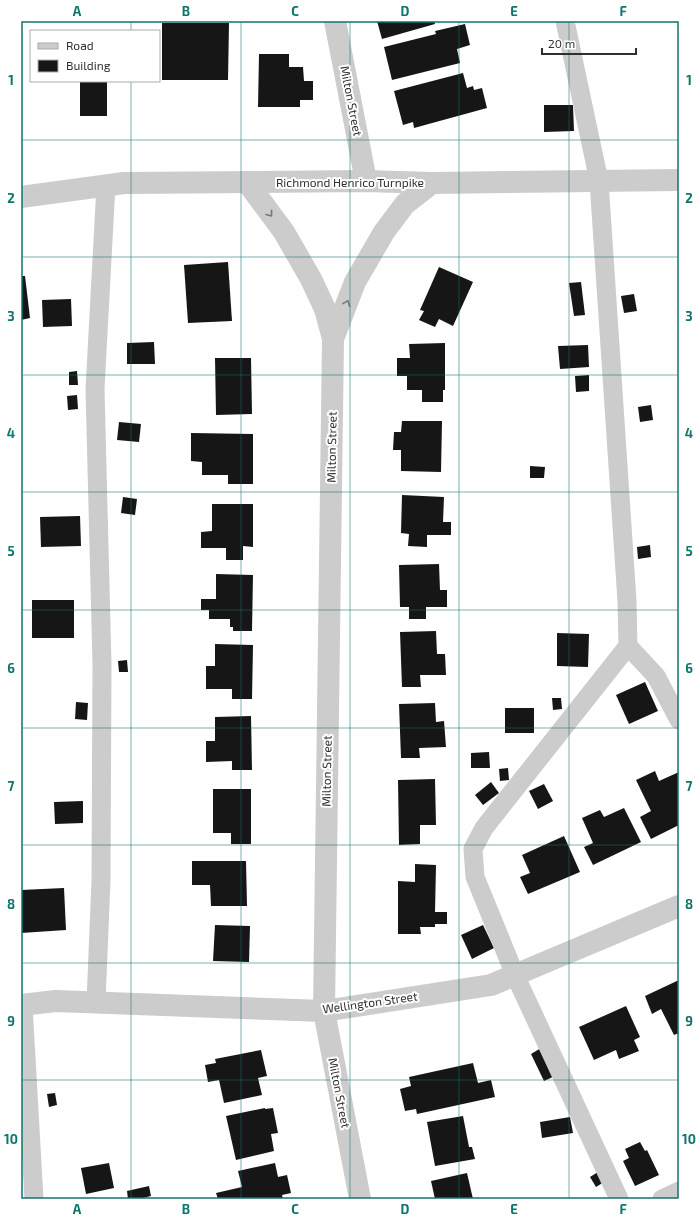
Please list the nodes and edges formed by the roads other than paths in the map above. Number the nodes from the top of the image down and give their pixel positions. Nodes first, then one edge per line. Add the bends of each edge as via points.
1 (335, 21) edge
2 (566, 21) edge
3 (679, 180) edge
4 (366, 181) junction
5 (599, 181) junction
6 (247, 182) junction
7 (432, 183) junction
8 (106, 185) junction
9 (21, 197) edge
10 (333, 339) junction
11 (628, 646) junction
12 (679, 720) edge
13 (679, 906) edge
14 (515, 975) junction
15 (96, 1002) junction
16 (22, 1005) edge
17 (324, 1011) junction
18 (679, 1191) edge
19 (34, 1199) edge
20 (360, 1199) edge
21 (619, 1199) edge
22 (662, 1199) edge

1 - 4 street, Milton Street
2 - 5 lane
3 - 5 street, Richmond Henrico Turnpike
4 - 6 street, Richmond Henrico Turnpike
4 - 7 street, Richmond Henrico Turnpike
5 - 7 street, Richmond Henrico Turnpike
5 - 11 lane
6 - 8 street, Richmond Henrico Turnpike
6 -> 10 street, Milton Street via 284,232 310,279 325,309
10 -> 7 street, Milton Street via 355,282 384,232 405,204
8 - 9 street, Richmond Henrico Turnpike
8 - 15 lane via 95,389 102,664 102,882
10 - 17 street, Milton Street
11 - 12 lane via 656,676
11 - 14 lane via 484,828 473,849 476,876
13 - 14 street, Wellington Street
14 - 17 street, Wellington Street via 491,985
14 - 21 lane
15 - 16 street, Wellington Street via 56,1001
15 - 17 street, Wellington Street
16 - 19 lane
17 - 20 street, Milton Street
18 - 22 lane

